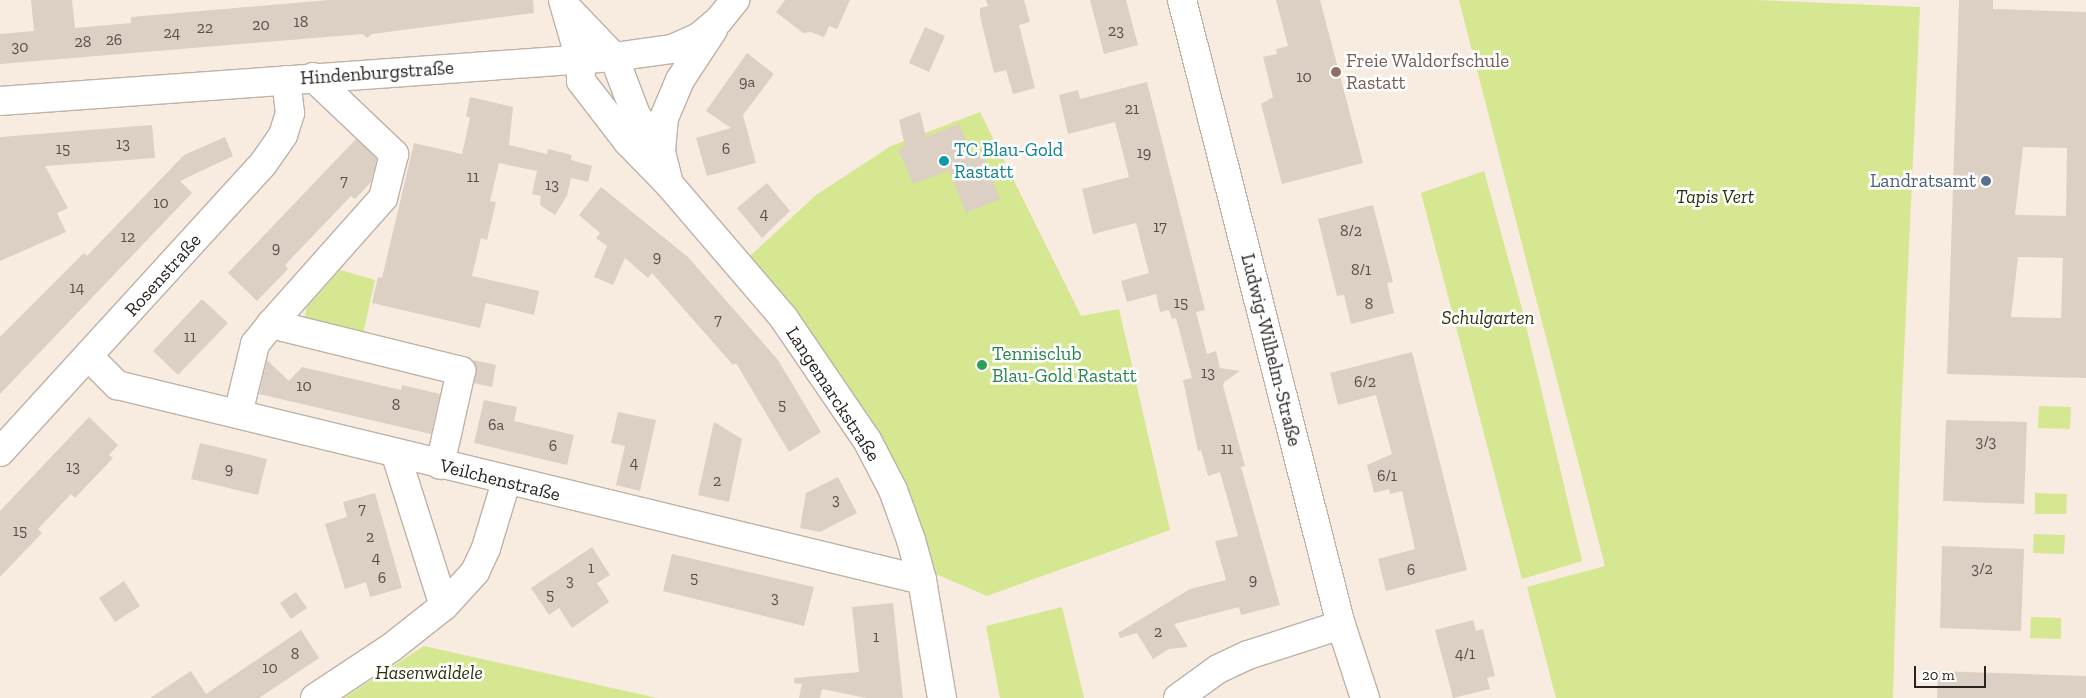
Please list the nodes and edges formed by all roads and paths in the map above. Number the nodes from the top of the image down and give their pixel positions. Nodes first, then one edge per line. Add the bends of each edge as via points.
1 (1182, 0) edge
2 (564, 3) edge
3 (727, 10) edge
4 (614, 57) junction
5 (580, 59) junction
6 (313, 77) junction
7 (286, 80) junction
8 (0, 101) edge
9 (660, 151) junction
10 (669, 184) junction
11 (270, 324) junction
12 (89, 357) junction
13 (238, 414) junction
14 (0, 452) edge
15 (396, 455) junction
16 (440, 465) junction
17 (506, 482) junction
18 (922, 580) junction
19 (444, 606) junction
20 (1341, 625) junction
21 (315, 698) edge
22 (942, 698) edge
23 (1178, 698) edge
24 (1365, 698) edge

1 - 20 street, Ludwig-Wilhelm-Straße
2 - 4 street
2 - 5 street, Langemarckstraße
3 - 4 street, Hindenburgstraße via 699,37 672,49
3 - 9 street, Langemarckstraße via 680,80 664,118
4 - 5 street, Hindenburgstraße
4 - 9 street, Langemarckstraße via 636,115
5 - 6 street, Hindenburgstraße
5 - 10 street, Langemarckstraße via 581,81
6 - 7 street, Hindenburgstraße
6 - 11 street via 394,154 383,198
7 - 8 street, Hindenburgstraße
7 - 12 street, Rosenstraße via 290,114 283,135 263,164
9 - 10 street, Langemarckstraße
10 - 18 street, Langemarckstraße via 783,317 830,382 867,440 892,490
11 - 13 street via 255,344
11 - 16 street via 461,371
12 - 13 street, Veilchenstraße via 117,385
12 - 14 street, Rosenstraße
13 - 15 street, Veilchenstraße
15 - 16 street, Veilchenstraße
15 - 19 street
16 - 17 street, Veilchenstraße
17 - 18 street, Veilchenstraße
17 - 19 street via 486,548 475,572
18 - 22 street, Langemarckstraße
19 - 21 street via 392,647
20 - 23 street via 1248,655 1218,669
20 - 24 street, Ludwig-Wilhelm-Straße

